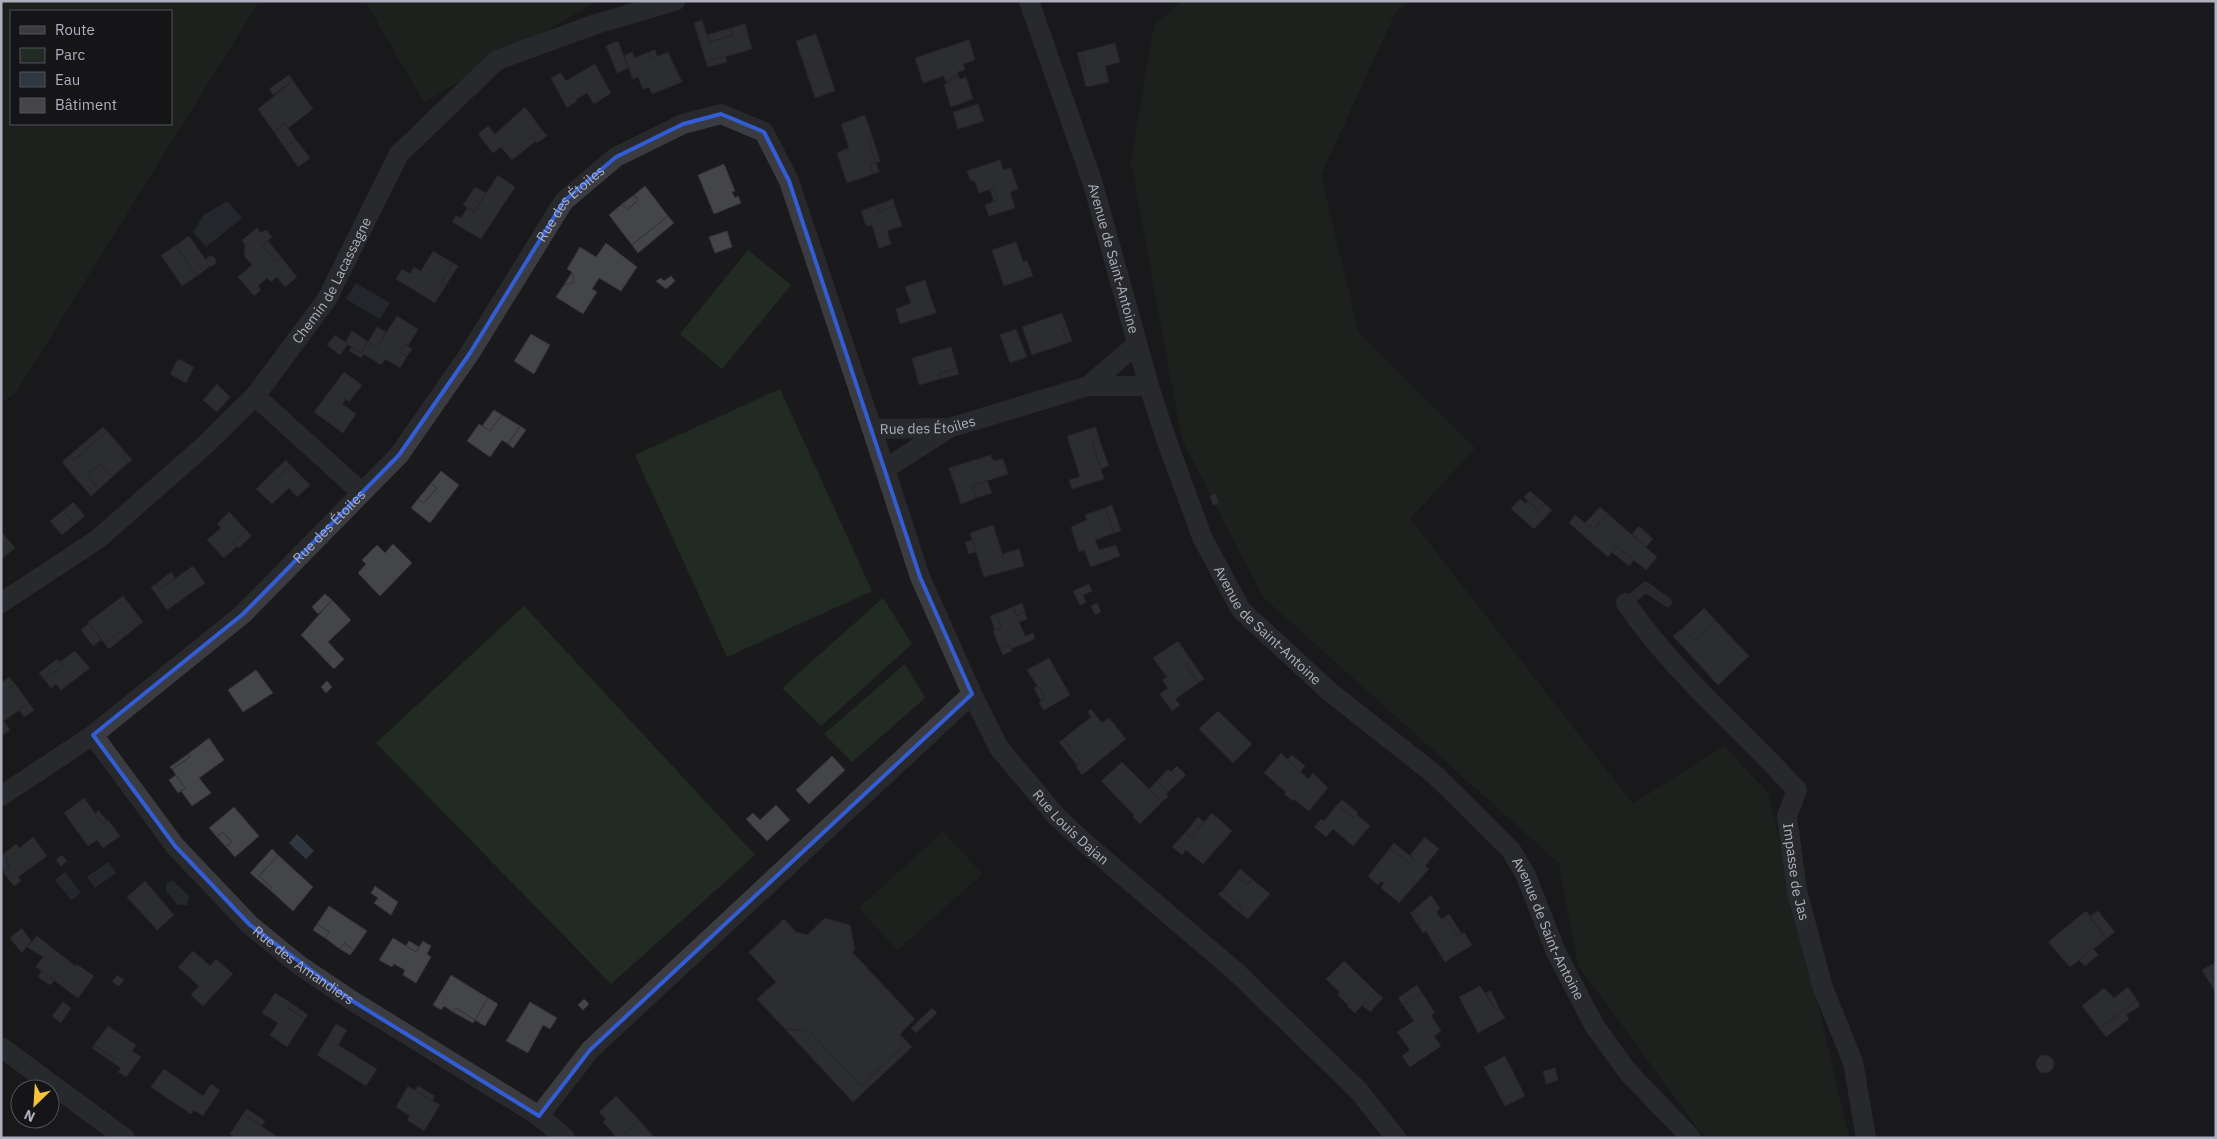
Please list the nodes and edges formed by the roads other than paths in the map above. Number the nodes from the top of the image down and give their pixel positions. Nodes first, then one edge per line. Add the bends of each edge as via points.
1 (675, 1) edge
2 (1029, 1) edge
3 (1137, 344) junction
4 (1088, 386) junction
5 (1149, 386) junction
6 (255, 396) junction
7 (949, 428) junction
8 (872, 429) junction
9 (885, 469) junction
10 (361, 492) junction
11 (1, 602) edge
12 (1667, 602) dead end
13 (1626, 603) joint
14 (972, 694) junction
15 (93, 736) junction
16 (1, 796) edge
17 (1, 1047) edge
18 (540, 1116) junction
19 (125, 1138) edge
20 (565, 1138) edge
21 (1396, 1138) edge
22 (1691, 1138) edge
23 (1866, 1138) edge

1 - 6 street, Chemin de Lacassagne via 596,24 497,60 399,154 327,299
2 - 3 street, Avenue de Saint-Antoine via 1093,184
3 - 4 street, Rue des Étoiles
3 - 5 street, Avenue de Saint-Antoine
4 - 5 street
4 - 7 street, Rue des Étoiles
5 - 22 street, Avenue de Saint-Antoine via 1202,537 1241,610 1330,692 1434,774 1511,850 1526,876 1556,952 1594,1025 1627,1070
6 - 10 street
6 - 11 street, Chemin de Lacassagne via 191,458 98,539
7 - 8 street, Rue des Étoiles
7 - 9 street
8 - 9 street, Rue Louis Dajan
8 - 10 street, Rue des Étoiles via 789,181 764,132 721,114 683,124 616,157 564,201 470,353 399,454
9 - 14 street, Rue Louis Dajan via 920,577
10 - 15 street, Rue des Étoiles via 243,614
12 - 13 lane via 1646,587
13 - 23 street, Impasse de Jas via 1684,674 1797,790 1787,816 1797,891 1822,988 1853,1062
14 - 18 street via 590,1050
14 - 21 street, Rue Louis Dajan via 999,748 1057,817 1242,978 1359,1091
15 - 16 street, Rue des Étoiles
15 - 18 street, Rue des Amandiers via 175,846 250,925 300,965 352,1000
17 - 19 street
18 - 20 street, Rue des Amandiers

